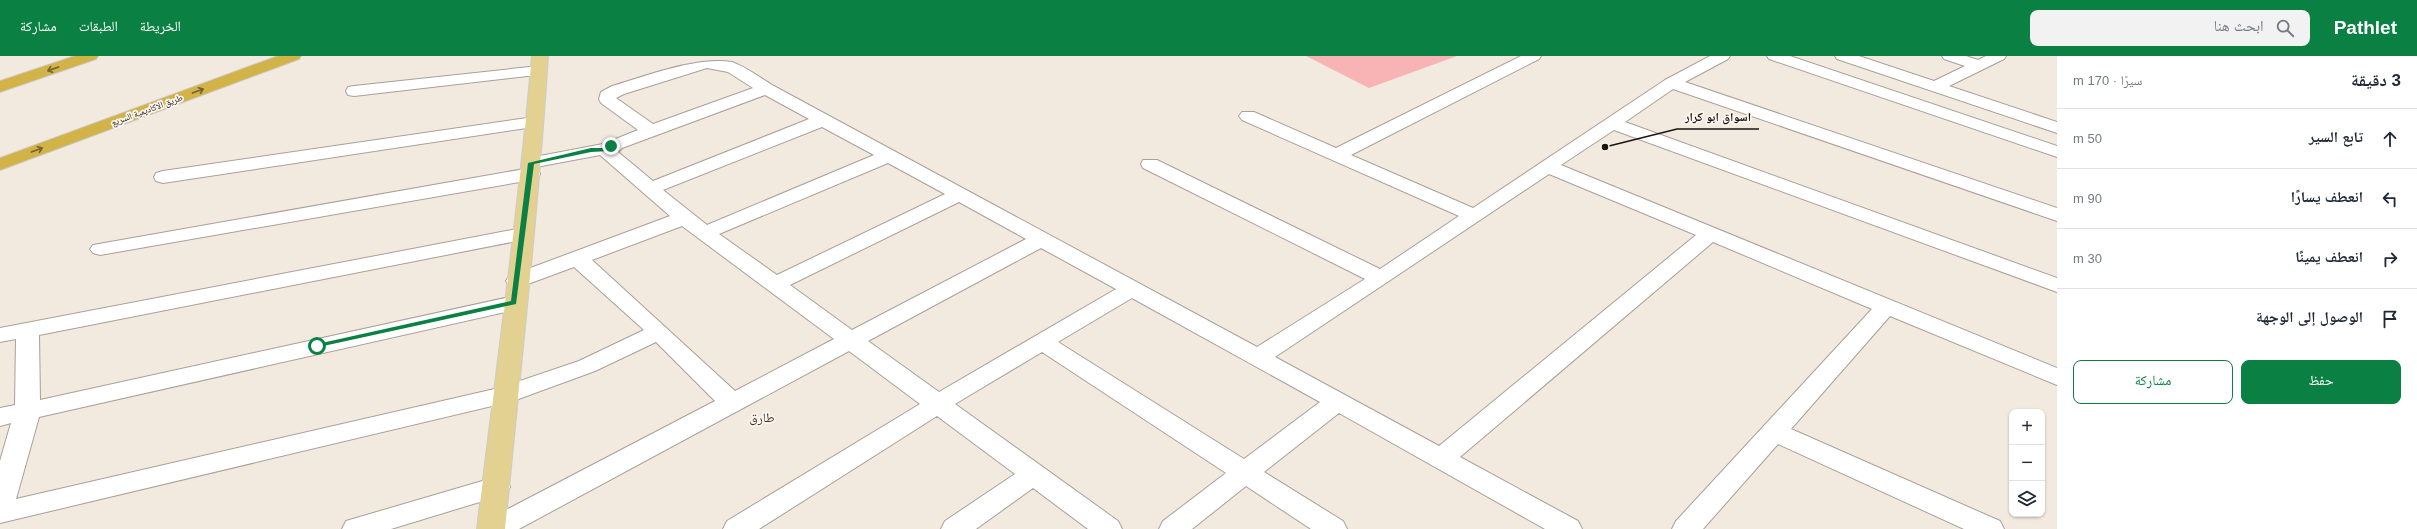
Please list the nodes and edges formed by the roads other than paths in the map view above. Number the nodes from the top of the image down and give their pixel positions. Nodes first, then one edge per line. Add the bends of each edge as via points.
1 (90, 56) edge
2 (293, 56) edge
3 (1533, 56) edge
4 (1722, 56) edge
5 (1775, 56) edge
6 (1843, 56) edge
7 (1950, 56) edge
8 (1998, 56) edge
9 (540, 64) edge
10 (1978, 65) junction
11 (1671, 83) junction
12 (0, 87) edge
13 (1935, 87) junction
14 (766, 89) junction
15 (354, 91) dead end
16 (1248, 116) dead end
17 (823, 120) junction
18 (534, 122) junction
19 (1612, 123) junction
20 (2057, 128) edge
21 (651, 131) junction
22 (2027, 142) junction
23 (2057, 145) edge
24 (608, 149) junction
25 (2057, 152) edge
26 (1336, 155) junction
27 (888, 156) junction
28 (0, 164) edge
29 (1150, 164) dead end
30 (1547, 166) junction
31 (531, 168) junction
32 (163, 177) dead end
33 (650, 189) junction
34 (959, 195) junction
35 (1473, 215) junction
36 (2057, 215) edge
37 (684, 218) junction
38 (707, 232) junction
39 (522, 234) junction
40 (1710, 234) junction
41 (1040, 240) junction
42 (100, 249) dead end
43 (577, 258) junction
44 (1381, 278) junction
45 (776, 284) junction
46 (2057, 285) edge
47 (1131, 289) junction
48 (515, 292) junction
49 (1886, 307) junction
50 (26, 329) junction
51 (659, 332) junction
52 (0, 335) edge
53 (852, 340) junction
54 (1042, 342) junction
55 (1258, 357) junction
56 (2057, 377) edge
57 (504, 395) junction
58 (1336, 402) junction
59 (732, 403) junction
60 (939, 403) junction
61 (28, 410) junction
62 (0, 417) edge
63 (1773, 431) junction
64 (1440, 459) junction
65 (1247, 473) junction
66 (1033, 475) junction
67 (496, 487) junction
68 (0, 506) edge
69 (0, 513) edge
70 (356, 529) edge
71 (492, 529) edge
72 (495, 529) edge
73 (737, 529) edge
74 (955, 529) edge
75 (1108, 529) edge
76 (1173, 529) edge
77 (1333, 529) edge
78 (1568, 529) edge
79 (1686, 529) edge
80 (1990, 529) edge

1 -> 12 highway
28 -> 2 highway, طريق الاكاديمية السريع
3 - 26 street
4 - 11 street
5 - 22 street
6 - 13 street
7 - 10 street
8 - 10 street
9 - 15 street
9 - 18 main road
10 - 13 street
11 - 19 street
11 - 36 street
13 - 20 street
14 - 17 street
14 - 21 street
14 - 21 street via 729,66 715,62 697,65 618,90 607,96 610,102
16 - 26 street
17 - 27 street
17 - 33 street
18 - 31 main road
18 - 32 street
19 - 30 street
19 - 46 street
21 - 24 street
22 - 23 street
22 - 25 street
24 - 31 street via 591,150
24 - 33 street via 610,156
26 - 35 street
27 - 34 street
27 - 38 street
29 - 44 street
30 - 35 street
30 - 40 street
31 - 39 main road
31 - 42 street
33 - 37 street
34 - 41 street
34 - 45 street
35 - 44 street
37 - 38 street
37 - 43 street
38 - 45 street
39 - 48 main road
39 - 50 street
40 - 49 street
40 - 64 street
41 - 47 street
41 - 53 street
43 - 48 street
43 - 51 street
44 - 55 street
45 - 53 street
47 - 54 street
47 - 55 street
48 - 57 main road
48 - 61 street
49 - 56 street
49 - 63 street
50 - 52 street
50 - 61 street
51 - 57 street via 587,366
51 - 59 street
53 - 59 street
53 - 60 street
54 - 60 street
54 - 65 street
55 - 58 street
57 - 67 main road
57 - 69 street
58 - 64 street
58 - 65 street
59 - 72 street
60 - 66 street
60 - 73 street
61 - 62 street
61 - 68 street
63 - 79 street
63 - 80 street
64 - 78 street
65 - 76 street
65 - 77 street
66 - 74 street
66 - 75 street
67 - 70 street
67 - 71 main road

